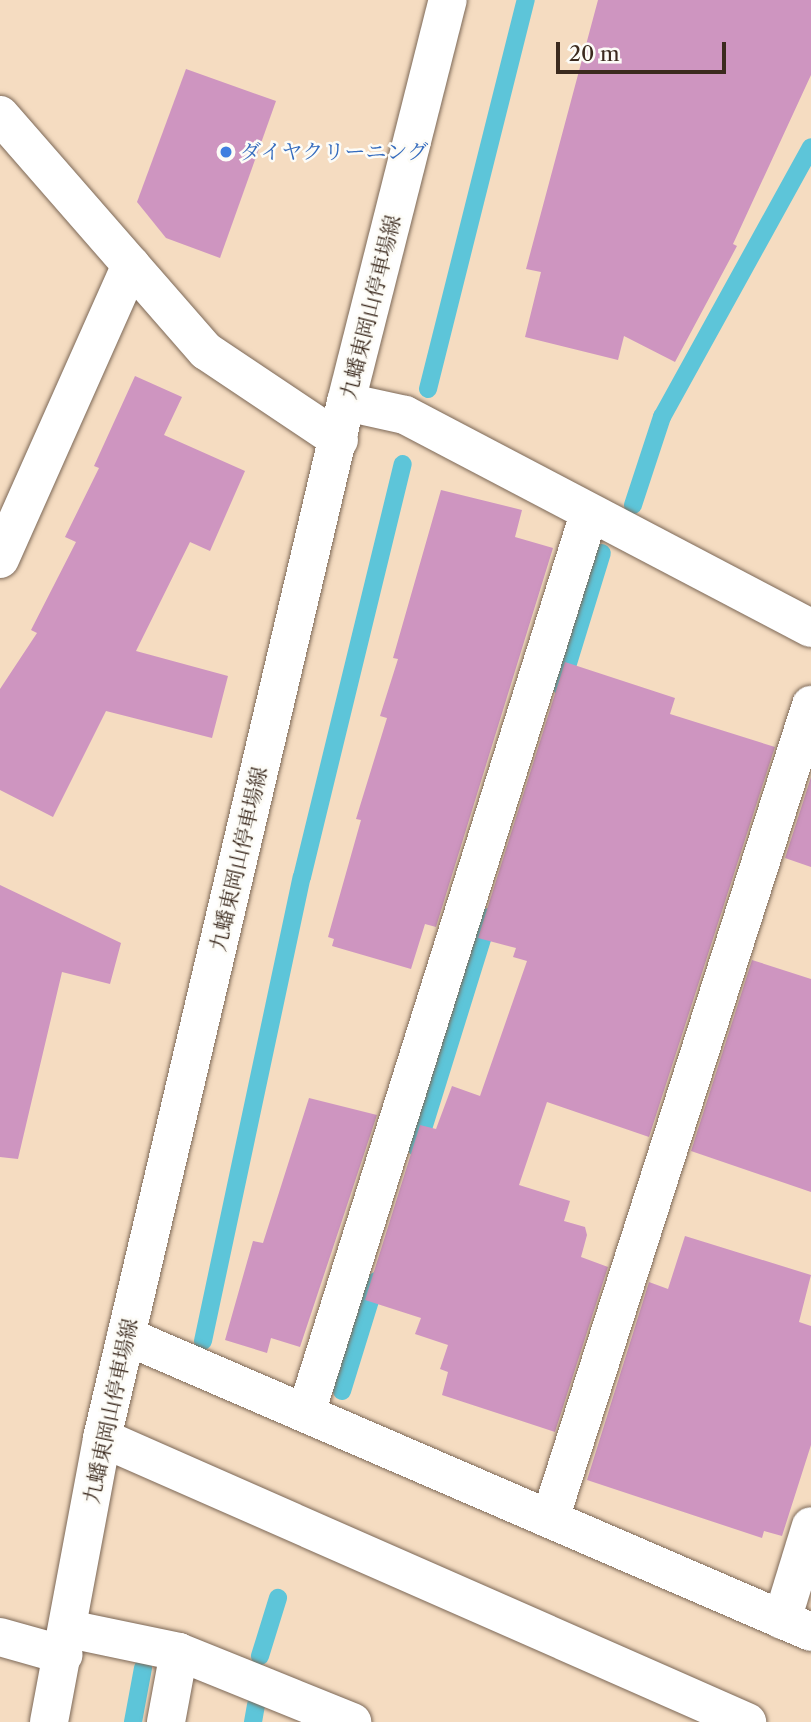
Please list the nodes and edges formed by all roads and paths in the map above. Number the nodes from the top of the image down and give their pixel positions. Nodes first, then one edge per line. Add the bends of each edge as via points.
1 (448, 0) edge
2 (0, 115) edge
3 (131, 265) junction
4 (346, 402) junction
5 (339, 440) junction
6 (589, 514) junction
7 (0, 559) edge
8 (811, 628) edge
9 (811, 705) edge
10 (126, 1336) junction
11 (306, 1413) junction
12 (102, 1437) junction
13 (550, 1519) junction
14 (811, 1526) edge
15 (797, 1626) edge
16 (0, 1637) edge
17 (67, 1642) junction
18 (179, 1652) junction
19 (49, 1722) edge
20 (166, 1722) edge
21 (352, 1722) edge
22 (747, 1722) edge

1 - 4 street, 九蟠東岡山停車場線
2 - 3 street
3 - 5 street via 206,351
3 - 7 street
4 - 5 street, 九蟠東岡山停車場線
4 - 6 street via 405,415
5 - 10 street, 九蟠東岡山停車場線
6 - 8 street
6 - 11 street
9 - 13 street
10 - 11 street
10 - 12 street, 九蟠東岡山停車場線
11 - 13 street
12 - 17 street, 九蟠東岡山停車場線
12 - 22 street
13 - 15 street
14 - 15 street
16 - 17 street
17 - 18 street
17 - 19 street, 九蟠東岡山停車場線
18 - 20 street
18 - 21 street

